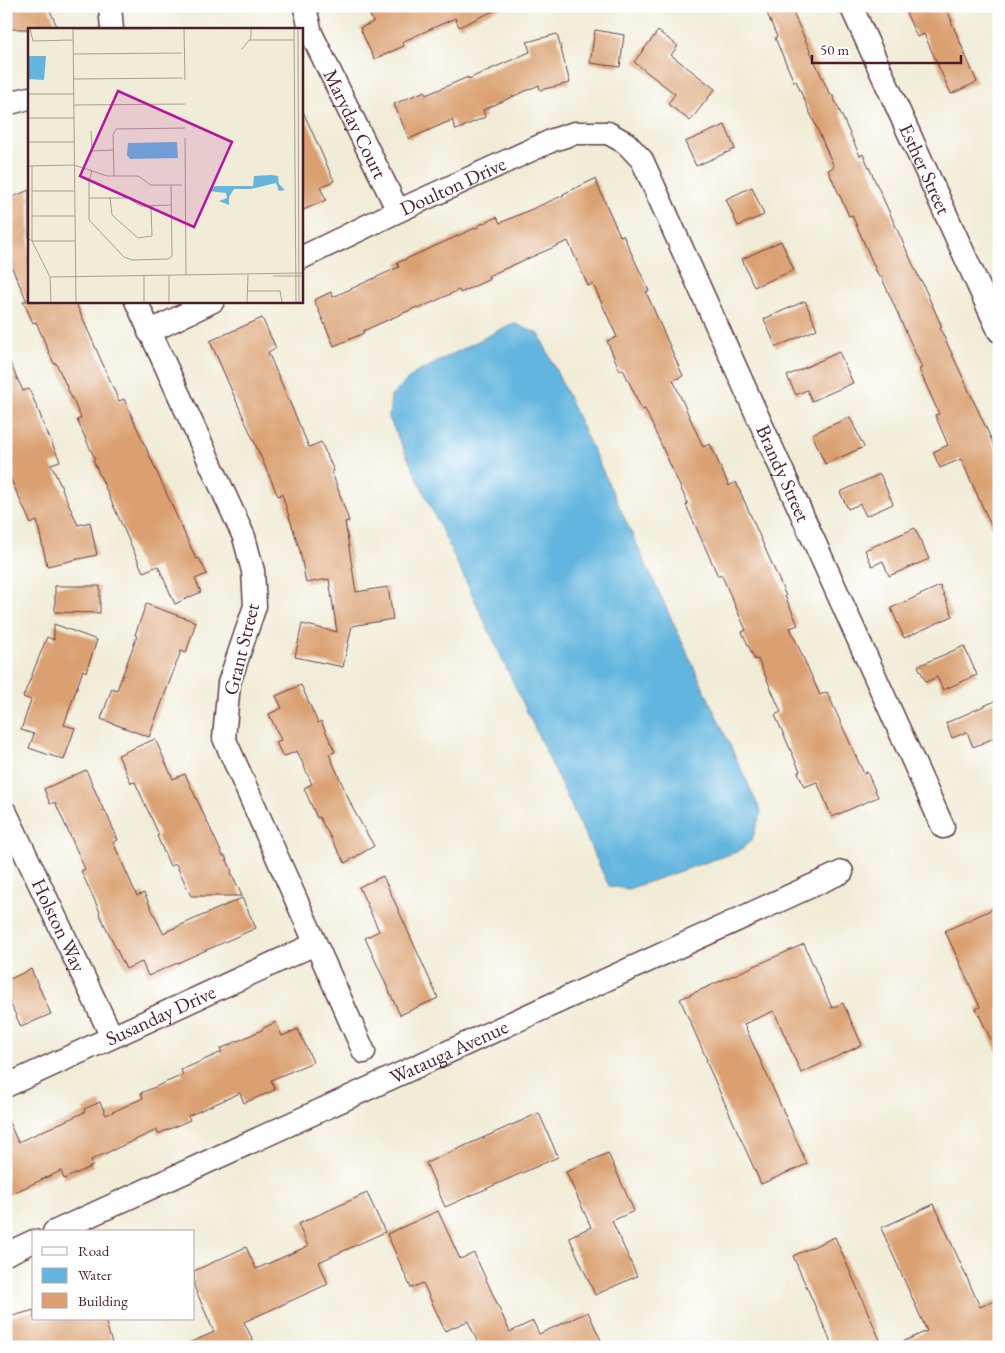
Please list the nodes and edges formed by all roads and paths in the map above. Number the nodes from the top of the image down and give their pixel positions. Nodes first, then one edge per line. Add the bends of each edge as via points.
1 (110, 6) edge
2 (306, 6) edge
3 (851, 6) edge
4 (112, 28) edge
5 (28, 98) edge
6 (6, 104) edge
7 (608, 133) joint
8 (398, 211) junction
9 (302, 258) edge
10 (136, 302) edge
11 (211, 302) edge
12 (999, 331) edge
13 (149, 332) junction
14 (6, 813) edge
15 (943, 827) dead end
16 (12, 840) edge
17 (842, 872) dead end
18 (315, 944) junction
19 (112, 1038) junction
20 (364, 1052) dead end
21 (6, 1086) edge
22 (58, 1230) edge
23 (32, 1242) edge
24 (6, 1254) edge

1 - 4 street
2 - 8 street, Maryday Court via 311,33
3 - 12 street, Esther Street
5 - 6 street
7 - 8 street, Doulton Drive via 575,133 553,140
7 - 15 street, Brandy Street via 626,143 642,160
8 - 9 street, Doulton Drive
10 - 13 street, Grant Street
11 - 13 street
13 - 18 street, Grant Street via 244,537 253,571 255,606 229,683 224,738
14 - 16 street, Holston Way
16 - 19 street, Holston Way
17 - 22 street, Watauga Avenue
18 - 19 street, Susanday Drive
18 - 20 street, Grant Street
19 - 21 street, Susanday Drive
23 - 24 street

